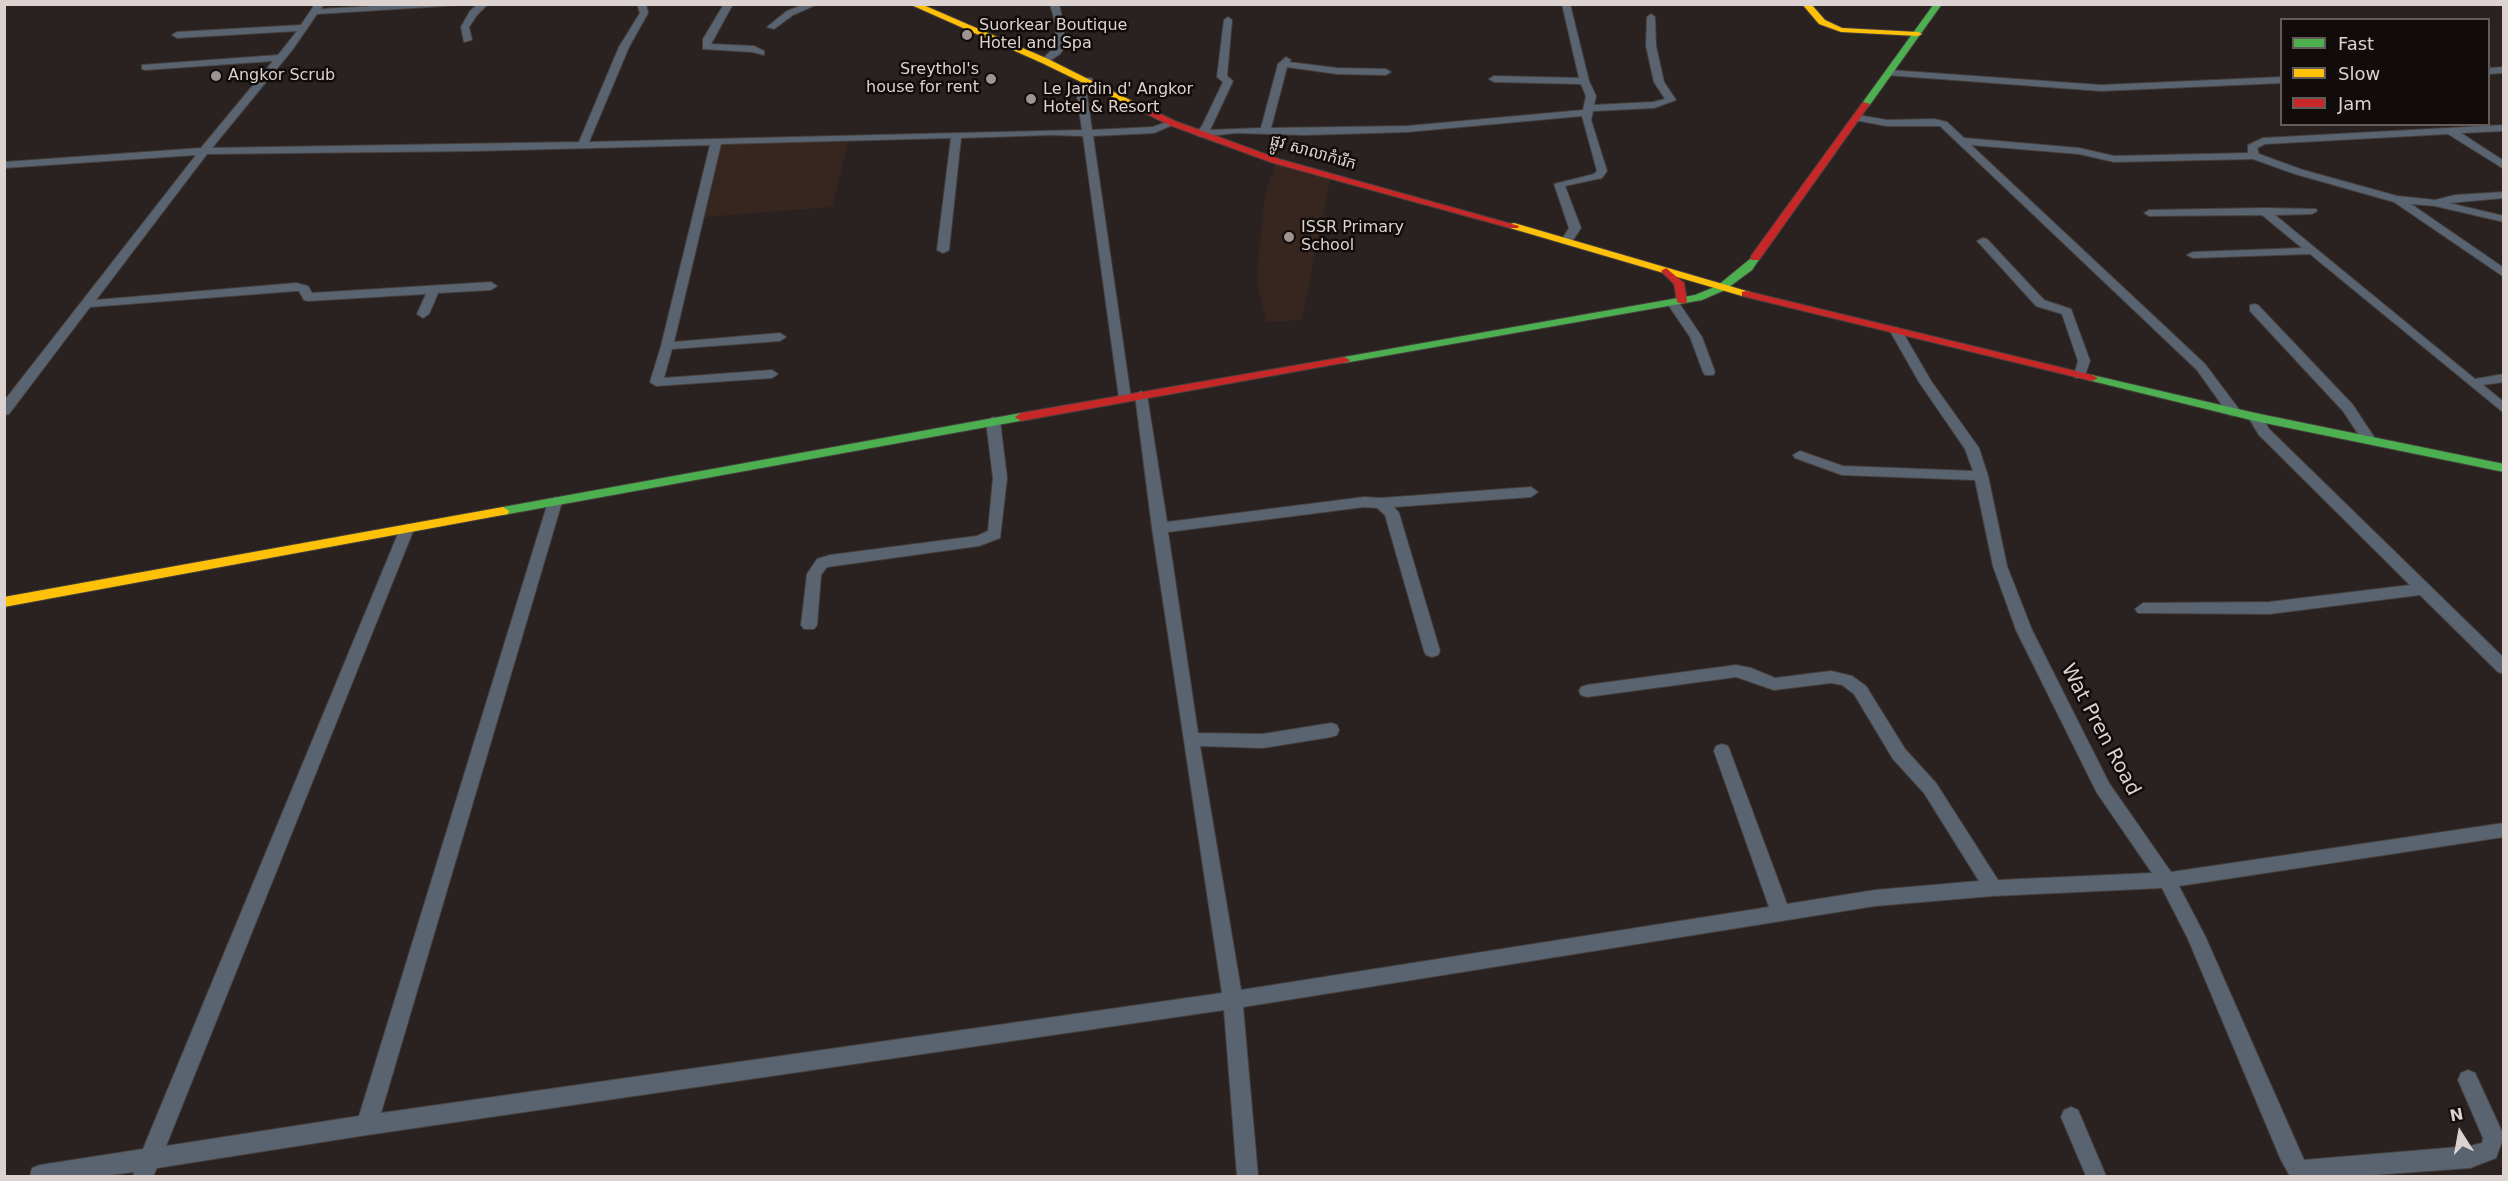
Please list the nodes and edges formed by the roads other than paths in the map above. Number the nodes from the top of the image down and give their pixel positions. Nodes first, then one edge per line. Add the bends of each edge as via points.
1 (472, 4) edge
2 (484, 4) edge
3 (641, 4) edge
4 (729, 4) edge
5 (814, 4) edge
6 (913, 4) edge
7 (1054, 4) edge
8 (1566, 4) edge
9 (1806, 4) edge
10 (1938, 4) edge
11 (317, 8) edge
12 (1651, 17) dead end
13 (1228, 20) dead end
14 (771, 27) dead end
15 (303, 28) junction
16 (177, 34) dead end
17 (1918, 34) junction
18 (467, 40) dead end
19 (761, 53) dead end
20 (1051, 57) junction
21 (281, 58) junction
22 (145, 67) dead end
23 (1386, 72) dead end
24 (1889, 73) junction
25 (1494, 79) dead end
26 (1088, 80) junction
27 (2280, 80) edge
28 (1584, 81) junction
29 (1588, 110) junction
30 (1858, 118) junction
31 (1172, 123) junction
32 (2446, 127) edge
33 (2504, 128) edge
34 (1265, 130) junction
35 (1087, 133) junction
36 (1200, 133) junction
37 (956, 135) junction
38 (1960, 141) junction
39 (716, 142) junction
40 (583, 145) junction
41 (204, 152) junction
42 (2254, 156) junction
43 (4, 165) edge
44 (2504, 166) edge
45 (2504, 195) edge
46 (2396, 199) junction
47 (2435, 203) junction
48 (2264, 211) junction
49 (2312, 211) dead end
50 (2149, 213) dead end
51 (2504, 219) edge
52 (1983, 241) dead end
53 (1567, 242) junction
54 (943, 250) dead end
55 (2310, 251) junction
56 (2193, 255) dead end
57 (1666, 270) junction
58 (2504, 274) edge
59 (491, 286) dead end
60 (1721, 288) junction
61 (434, 290) junction
62 (1677, 302) junction
63 (85, 304) junction
64 (2254, 308) dead end
65 (423, 314) dead end
66 (1896, 331) junction
67 (780, 337) dead end
68 (667, 346) junction
69 (1709, 372) dead end
70 (772, 374) dead end
71 (2080, 375) junction
72 (2504, 378) edge
73 (2473, 383) junction
74 (1133, 396) junction
75 (2504, 409) edge
76 (4, 411) edge
77 (2234, 412) junction
78 (2255, 417) junction
79 (993, 421) junction
80 (2365, 432) junction
81 (1800, 456) dead end
82 (2504, 468) edge
83 (1982, 476) junction
84 (1531, 492) dead end
85 (555, 502) junction
86 (1381, 503) junction
87 (1159, 528) junction
88 (407, 529) junction
89 (2421, 589) junction
90 (4, 602) edge
91 (2143, 609) dead end
92 (809, 625) dead end
93 (1432, 651) dead end
94 (2504, 668) edge
95 (1587, 691) dead end
96 (1331, 730) dead end
97 (1191, 739) junction
98 (1722, 751) dead end
99 (2504, 830) edge
100 (2167, 880) junction
101 (1993, 888) junction
102 (1780, 914) junction
103 (1233, 1000) junction
104 (2468, 1080) dead end
105 (2071, 1117) dead end
106 (367, 1125) junction
107 (146, 1169) edge
108 (2299, 1174) edge
109 (40, 1176) edge
110 (1248, 1176) edge
111 (2096, 1176) edge

1 - 11 street
2 - 18 street via 465,27
3 - 40 street via 644,13 624,47
4 - 19 street via 706,47 754,49
5 - 14 street via 790,13
6 - 20 main road, ផ្លូវ សាលាកំរើក
7 - 20 street via 1060,26
8 - 28 street
9 - 17 main road via 1822,21 1841,30
10 - 17 main road
11 - 15 street
12 - 29 street via 1651,46 1659,82 1671,100
13 - 36 street via 1222,77 1228,81
15 - 16 street
15 - 21 street
17 - 24 main road
20 - 26 main road, ផ្លូវ សាលាកំរើក
21 - 22 street
21 - 41 street
23 - 34 street via 1337,71 1284,62
24 - 27 street via 2101,88
24 - 30 main road
25 - 28 street
26 - 31 main road, ផ្លូវ សាលាកំរើក
26 - 35 street via 1081,89
28 - 29 street via 1591,96
29 - 34 street via 1407,129
29 - 53 street via 1586,120 1602,171 1598,176 1559,184 1575,228
30 - 38 street via 1940,123
30 - 60 main road via 1748,268
31 - 35 street via 1154,130
31 - 36 main road, ផ្លូវ សាលាកំរើក
32 - 33 street
32 - 42 street via 2264,141 2252,147
32 - 44 street
34 - 36 street
35 - 37 street
35 - 74 street
36 - 53 main road, ផ្លូវ សាលាកំរើក via 1276,161
37 - 39 street
37 - 54 street
38 - 42 street via 2079,151 2114,159
38 - 77 street via 2200,367
39 - 40 street
39 - 68 street
40 - 41 street
41 - 43 street
41 - 63 street
42 - 46 street
45 - 47 street
46 - 47 street
46 - 58 street
47 - 51 street
48 - 49 street
48 - 50 street
48 - 55 street
52 - 71 street via 2040,303 2067,312 2084,361
53 - 57 main road, ផ្លូវ សាលាកំរើក
55 - 56 street
55 - 73 street
57 - 60 main road, ផ្លូវ សាលាកំរើក
57 - 62 main road via 1679,283
59 - 61 street
60 - 62 main road
60 - 66 main road, ផ្លូវ សាលាកំរើក
61 - 63 street via 308,297 304,288 296,287
61 - 65 street
62 - 69 street
62 - 74 main road
63 - 76 street
64 - 80 street
66 - 71 main road, ផ្លូវ សាលាកំរើក
66 - 83 street, Wat Pren Road via 1925,382 1968,441
67 - 68 street
68 - 70 street via 656,382
71 - 77 main road, ផ្លូវ សាលាកំរើក
72 - 73 street
73 - 75 street
74 - 79 main road
74 - 87 street
77 - 78 main road, ផ្លូវ សាលាកំរើក
78 - 80 main road, ផ្លូវ សាលាកំរើក
78 - 89 street via 2264,432
79 - 85 main road
79 - 92 street via 1000,478 995,534 979,541 822,563 814,574
80 - 82 main road, ផ្លូវ សាលាកំរើក
81 - 83 street via 1842,470
83 - 100 street, Wat Pren Road via 2000,566 2024,630 2103,788
84 - 86 street
85 - 88 main road
85 - 106 street
86 - 87 street
86 - 93 street via 1392,513
87 - 97 street
88 - 90 main road
88 - 107 street
89 - 91 street via 2269,608
89 - 94 street
95 - 101 street via 1736,672 1774,684 1831,677 1846,680 1860,690 1899,754 1930,788
96 - 97 street via 1263,741
97 - 103 street
98 - 102 street
99 - 100 street
100 - 101 street
100 - 108 street, Wat Pren Road via 2196,936
101 - 102 street via 1875,898
102 - 103 street
103 - 106 street
103 - 110 street
104 - 108 street via 2494,1138 2489,1150 2470,1157
105 - 111 street
106 - 107 street
107 - 109 street

